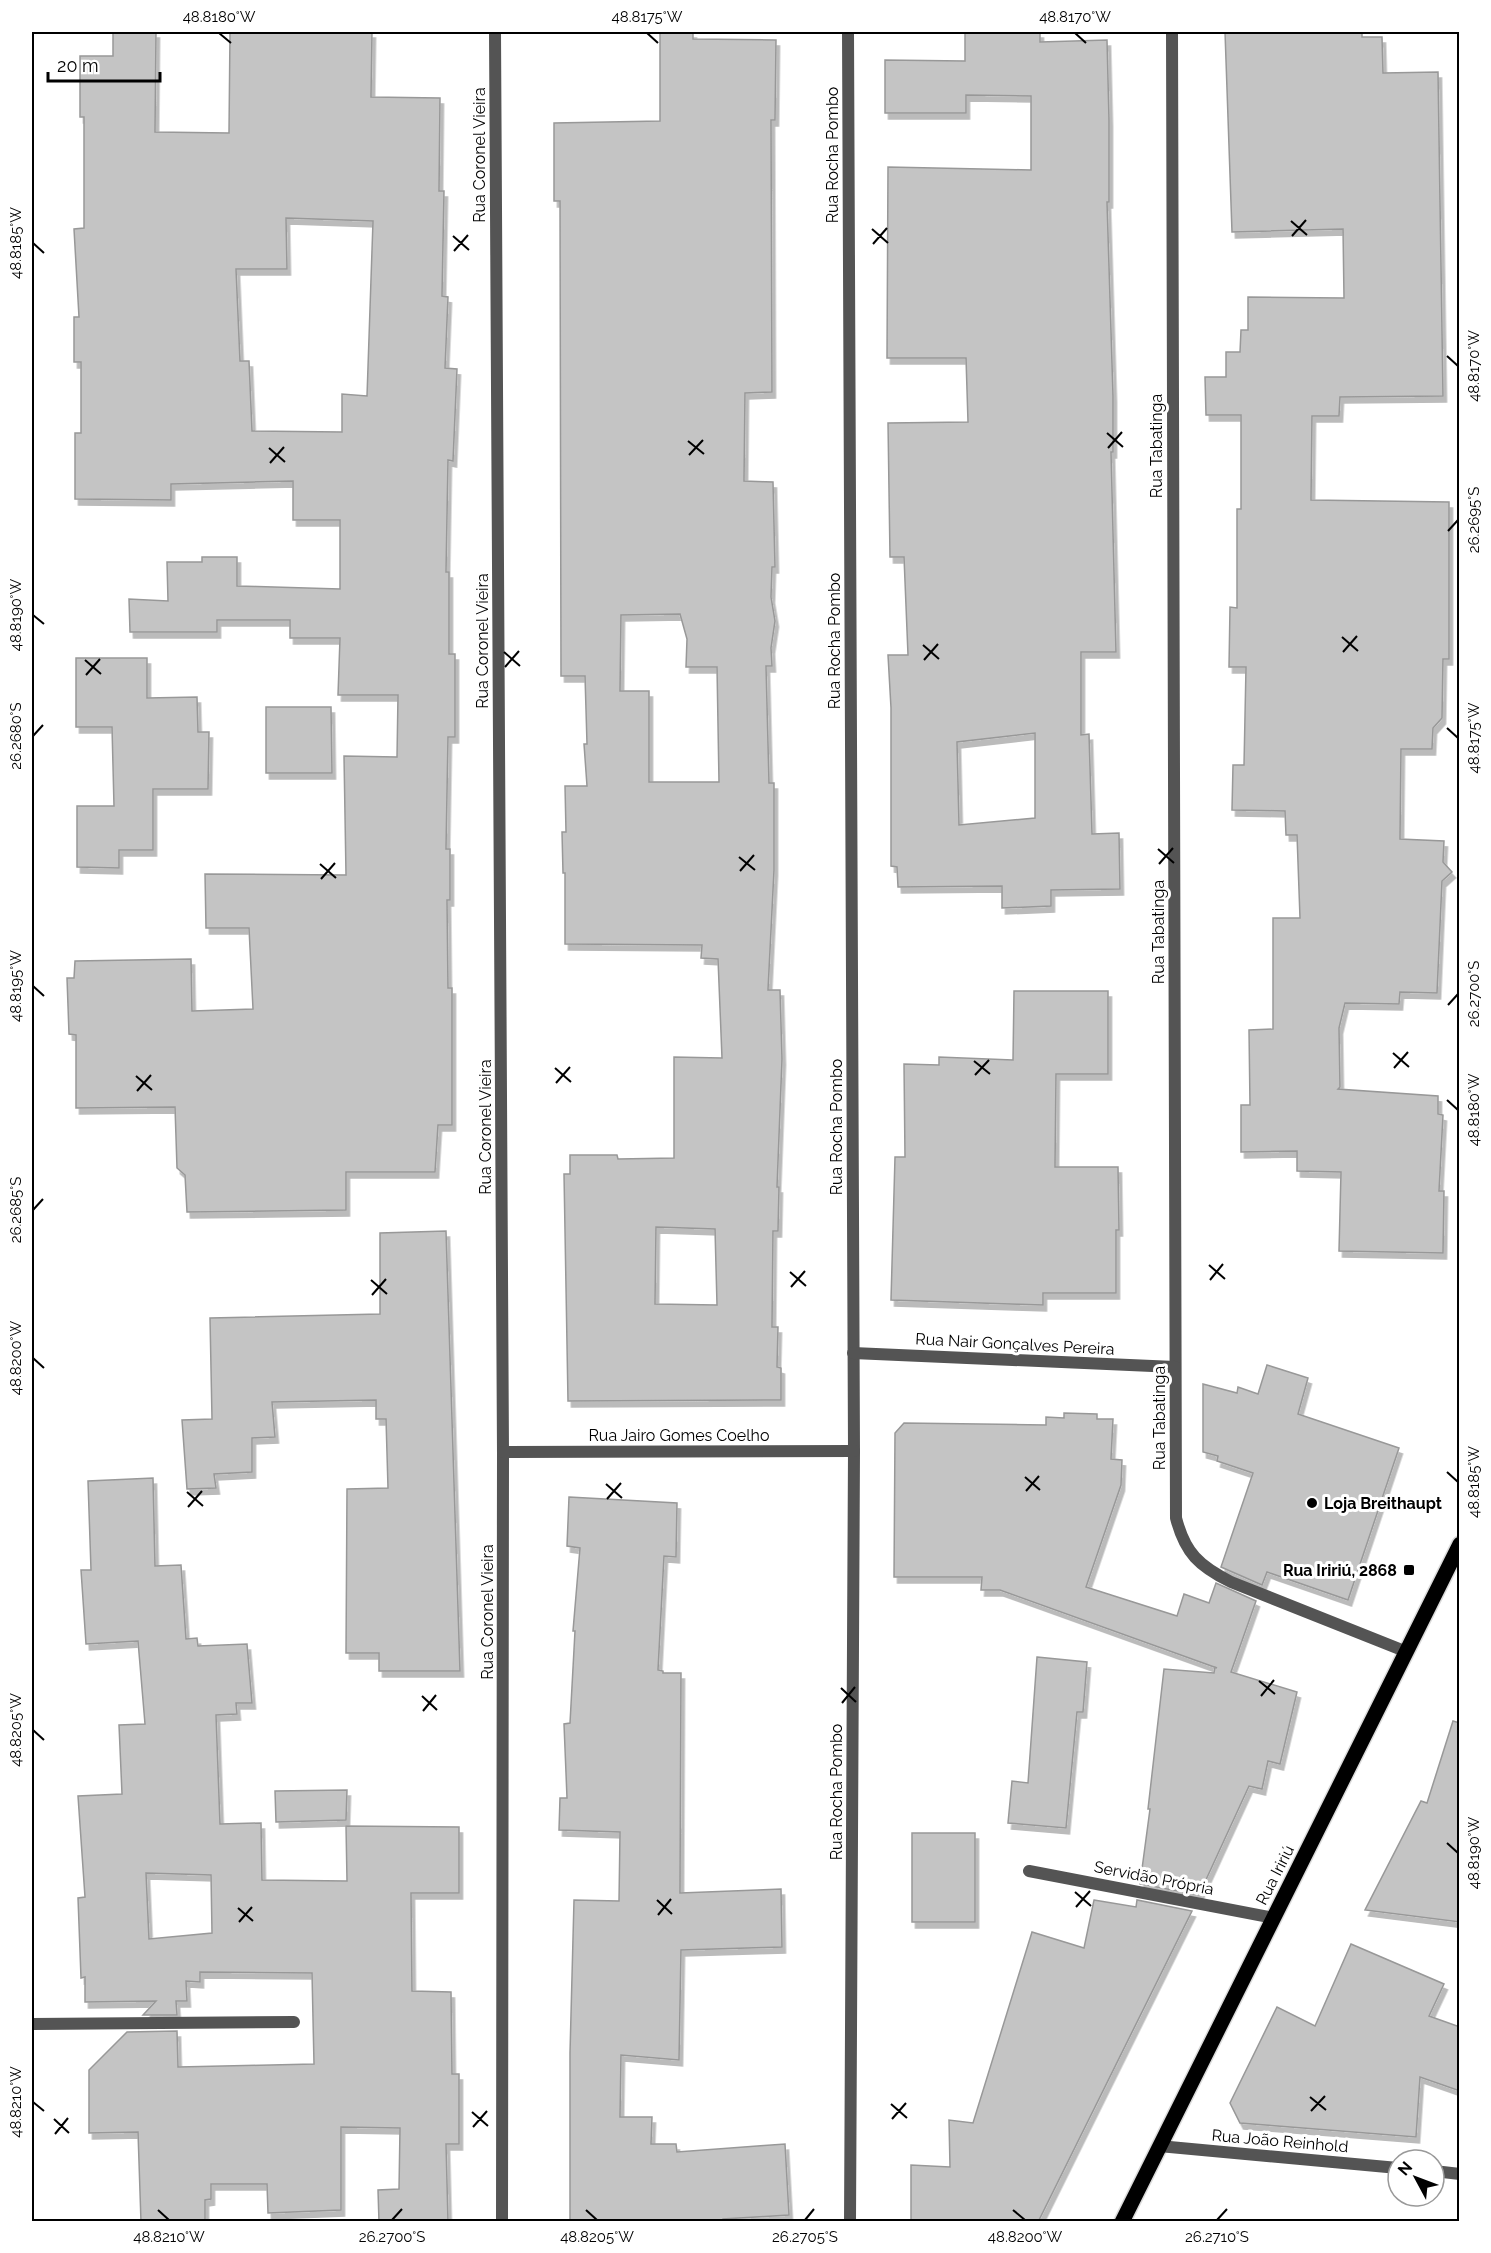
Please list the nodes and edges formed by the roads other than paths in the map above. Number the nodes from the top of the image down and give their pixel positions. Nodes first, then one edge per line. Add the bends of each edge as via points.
1 (495, 32) edge
2 (848, 32) edge
3 (1172, 32) edge
4 (853, 1353) junction
5 (1175, 1368) junction
6 (854, 1451) junction
7 (503, 1452) junction
8 (1460, 1544) edge
9 (1407, 1652) junction
10 (1029, 1871) dead end
11 (1274, 1918) junction
12 (294, 2022) dead end
13 (32, 2024) edge
14 (1159, 2146) junction
15 (1386, 2167) edge
16 (502, 2222) edge
17 (850, 2222) edge
18 (1122, 2222) edge

1 - 7 street, Rua Coronel Vieira
2 - 4 street, Rua Rocha Pombo
3 - 5 street, Rua Tabatinga
4 - 5 street, Rua Nair Gonçalves Pereira
4 - 6 street, Rua Rocha Pombo
5 - 9 street, Rua Tabatinga via 1176,1518 1192,1556 1209,1571 1231,1582
6 - 7 street, Rua Jairo Gomes Coelho
6 - 17 street, Rua Rocha Pombo
7 - 16 street, Rua Coronel Vieira
8 - 9 main road, Rua Iririú
9 - 11 main road, Rua Iririú
10 - 11 street, Servidão Própria
11 - 14 main road, Rua Iririú
12 - 13 street
14 - 15 street, Rua João Reinhold
14 - 18 main road, Rua Iririú

